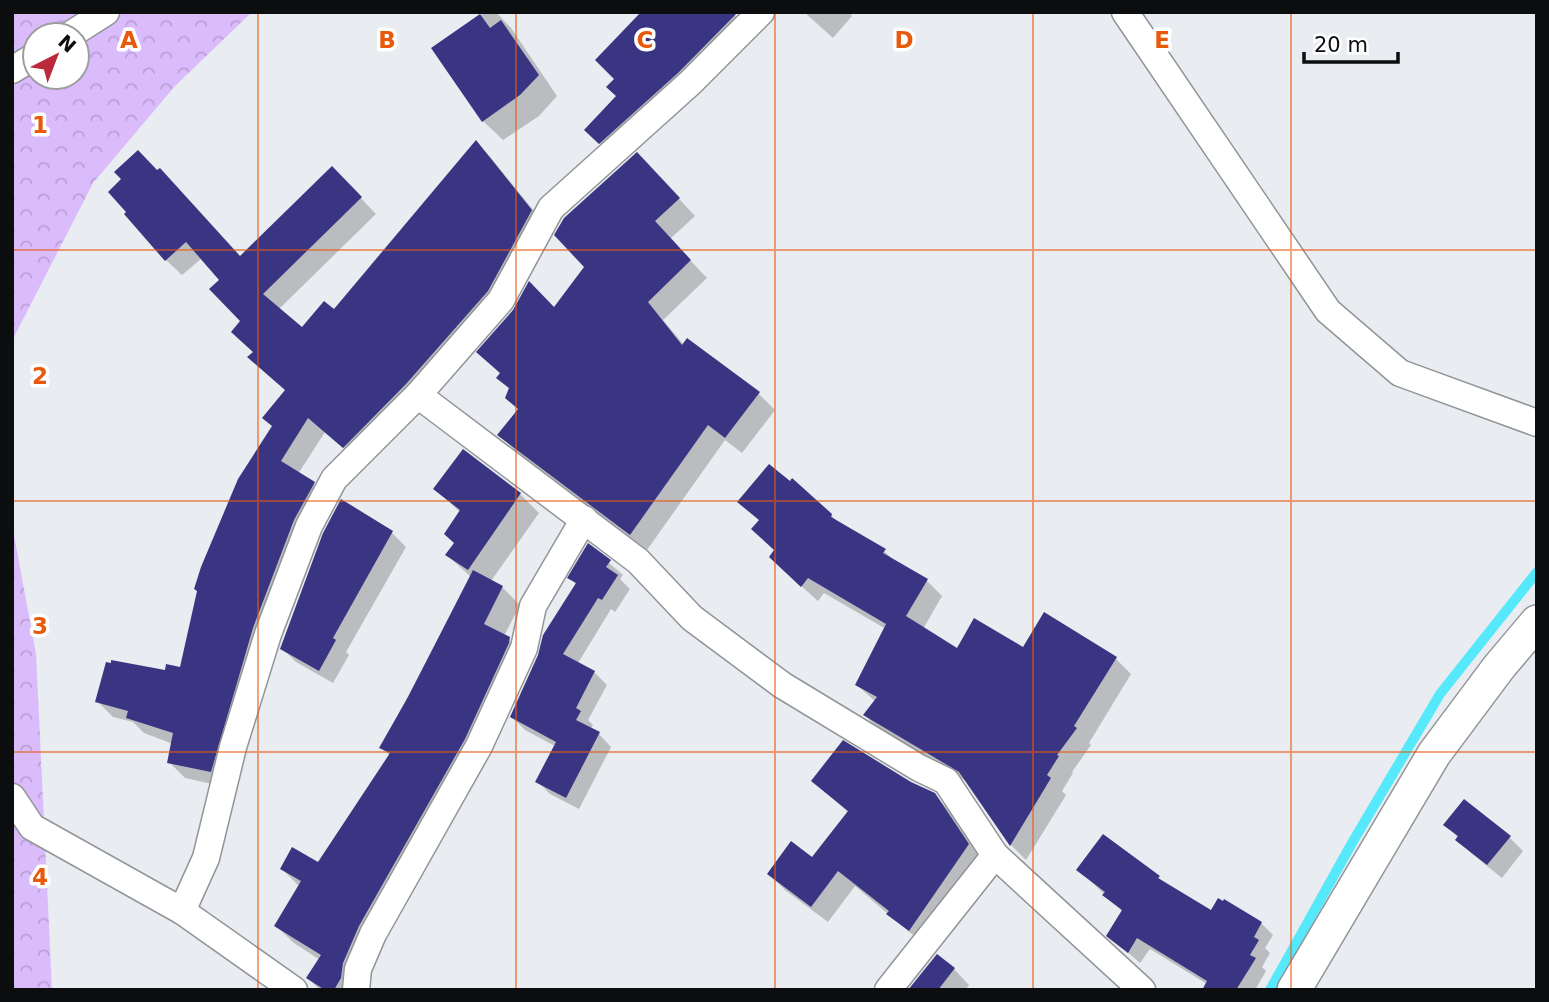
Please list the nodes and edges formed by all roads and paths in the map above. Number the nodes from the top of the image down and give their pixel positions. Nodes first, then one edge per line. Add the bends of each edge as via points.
1 (106, 12) edge
2 (761, 12) edge
3 (1125, 12) edge
4 (91, 22) edge
5 (418, 395) junction
6 (1537, 423) edge
7 (584, 519) junction
8 (1537, 622) edge
9 (12, 797) edge
10 (995, 855) junction
11 (182, 911) junction
12 (294, 990) edge
13 (356, 990) edge
14 (888, 990) edge
15 (1142, 990) edge
16 (1294, 990) edge

1 - 4 street
2 - 5 street via 551,208 501,300
3 - 6 street via 1328,311 1400,373
5 - 7 street
5 - 11 street via 334,480 309,526 268,634 206,858
7 - 10 street via 638,561 692,618 782,685 946,781
7 - 13 street via 533,606 524,649 479,746 373,934 358,970
8 - 16 street via 1434,754
9 - 11 street via 33,827
10 - 14 street
10 - 15 street
11 - 12 street

